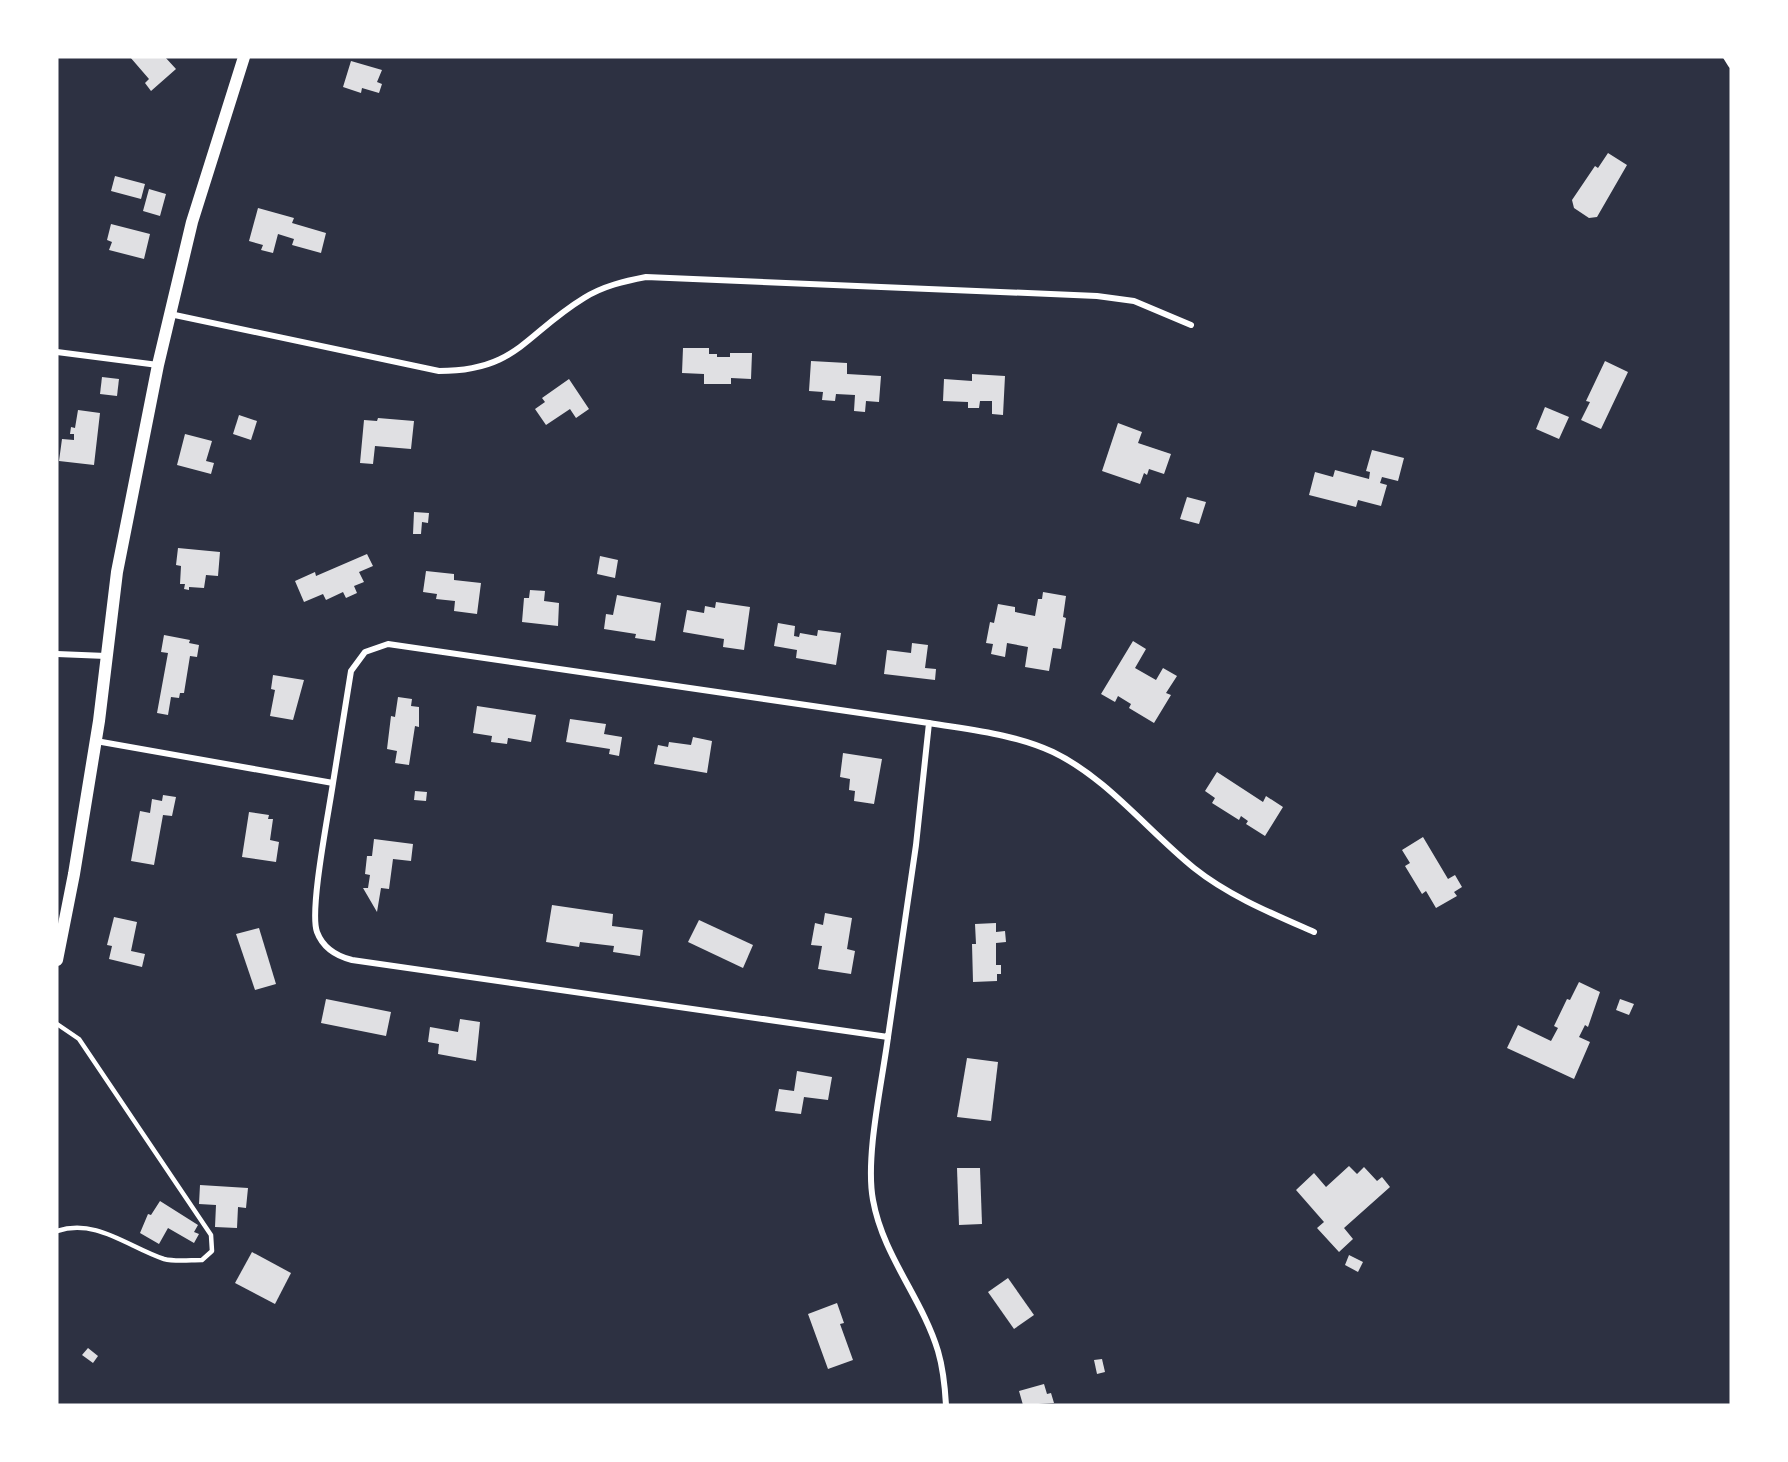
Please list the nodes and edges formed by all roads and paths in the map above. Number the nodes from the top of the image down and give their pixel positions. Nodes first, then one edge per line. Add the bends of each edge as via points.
1 (244, 57) edge
2 (1726, 57) edge
3 (1731, 65) edge
4 (170, 315) junction
5 (1191, 325) dead end
6 (57, 352) edge
7 (158, 365) junction
8 (57, 654) edge
9 (107, 656) junction
10 (929, 723) junction
11 (96, 741) junction
12 (333, 783) junction
13 (1314, 932) dead end
14 (58, 954) edge
15 (57, 1024) edge
16 (888, 1037) junction
17 (57, 1231) edge
18 (945, 1405) edge

1 - 4 main road via 192,222
2 - 3 street
4 - 5 street via 439,371 474,370 497,363 583,298 646,277 1097,296 1134,301
4 - 7 main road
6 - 7 street
7 - 9 main road via 117,572
8 - 9 street
9 - 11 main road
10 - 12 street via 388,644 365,652 351,671
10 - 13 street via 1006,736 1053,752 1086,772 1216,884
10 - 16 street
11 - 12 street
11 - 14 main road
12 - 16 street via 314,918 321,940 337,955
15 - 17 lane via 79,1040 211,1234 212,1251 202,1260 166,1260 99,1230 72,1226
16 - 18 street via 870,1167 872,1199 883,1238 938,1350

